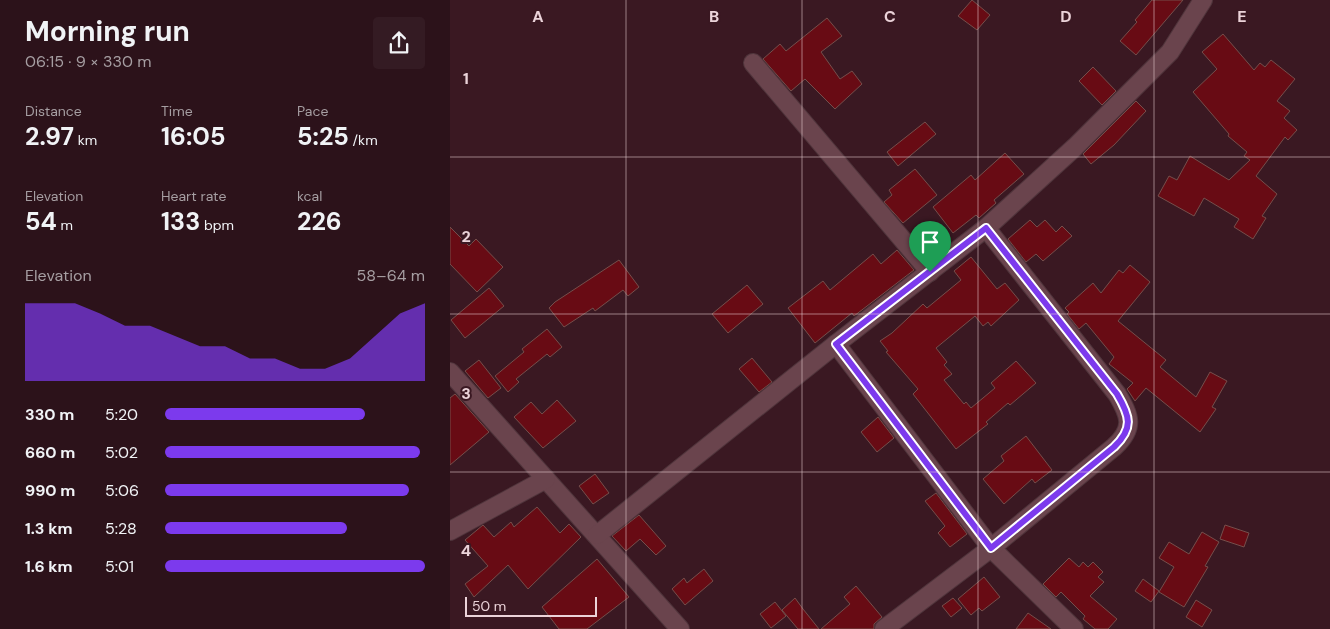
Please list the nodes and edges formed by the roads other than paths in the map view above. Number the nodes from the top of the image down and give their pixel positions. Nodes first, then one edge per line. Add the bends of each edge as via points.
1 (1203, 0) edge
2 (753, 63) dead end
3 (986, 228) junction
4 (930, 272) junction
5 (836, 344) junction
6 (450, 372) edge
7 (546, 479) junction
8 (450, 531) edge
9 (597, 535) junction
10 (991, 548) junction
11 (680, 629) edge
12 (884, 629) edge
13 (1074, 629) edge

1 - 3 street via 1170,52
2 - 4 street
3 - 4 street
3 - 10 street via 1117,394 1127,410 1129,423 1124,438
4 - 5 street
5 - 9 street
5 - 10 street
6 - 7 street
7 - 8 street
7 - 9 street
9 - 11 street
10 - 12 street
10 - 13 street

